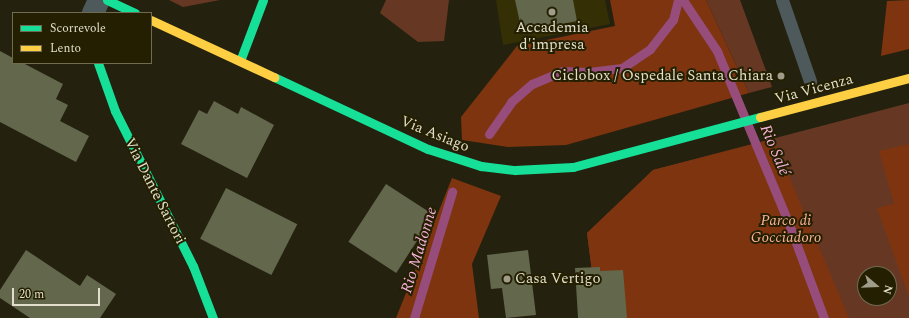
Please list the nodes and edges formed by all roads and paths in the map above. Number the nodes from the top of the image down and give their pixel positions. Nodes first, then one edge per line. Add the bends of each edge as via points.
1 (99, 0) edge
2 (107, 0) edge
3 (263, 0) edge
4 (782, 0) edge
5 (93, 12) edge
6 (133, 12) edge
7 (152, 20) edge
8 (240, 61) junction
9 (98, 64) edge
10 (909, 78) edge
11 (810, 81) dead end
12 (726, 126) joint
13 (213, 318) edge

1 - 5 street
2 - 6 main road
3 - 8 main road
4 - 11 lane
7 - 8 main road, Via Asiago
8 - 12 main road, Via Asiago via 428,149 481,166 537,170 573,167
9 - 13 main road, Via Dante Sartori via 115,111 193,266
10 - 12 main road, Via Vicenza

